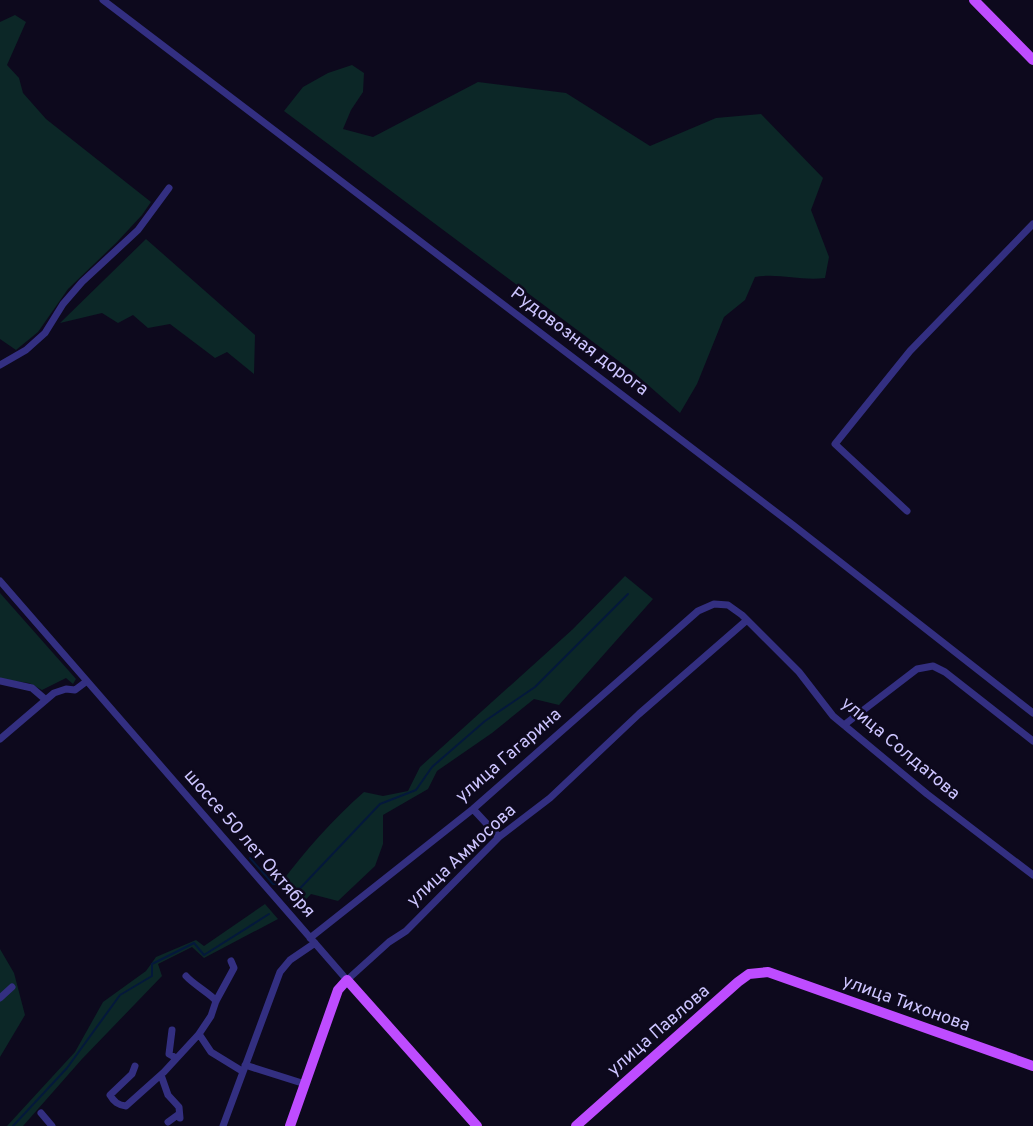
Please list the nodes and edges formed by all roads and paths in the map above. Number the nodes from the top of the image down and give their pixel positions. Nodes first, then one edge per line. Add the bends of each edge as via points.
1 (103, 0) edge
2 (974, 0) edge
3 (1033, 60) edge
4 (169, 188) dead end
5 (1033, 225) edge
6 (0, 365) edge
7 (907, 511) dead end
8 (0, 581) edge
9 (728, 605) joint
10 (747, 620) junction
11 (0, 681) edge
12 (87, 681) junction
13 (47, 700) junction
14 (1033, 713) edge
15 (844, 725) junction
16 (0, 739) edge
17 (1033, 741) edge
18 (473, 809) junction
19 (499, 838) junction
20 (1033, 875) edge
21 (313, 941) junction
22 (231, 961) dead end
23 (768, 972) joint
24 (186, 976) dead end
25 (347, 980) junction
26 (12, 987) dead end
27 (0, 998) edge
28 (215, 1001) junction
29 (172, 1030) dead end
30 (199, 1034) junction
31 (176, 1058) junction
32 (135, 1066) dead end
33 (1033, 1066) edge
34 (244, 1068) junction
35 (161, 1075) junction
36 (305, 1084) junction
37 (41, 1113) dead end
38 (168, 1122) dead end
39 (52, 1126) edge
40 (223, 1126) edge
41 (290, 1126) edge
42 (477, 1126) edge
43 (576, 1126) edge

1 - 14 street, Рудовозная дорога
2 - 3 main road
4 - 6 street via 138,230 82,282 45,333
5 - 7 street via 910,351 835,444
8 - 12 street, шоссе 50 лет Октября
9 - 10 street, улица Солдатова
9 - 18 street, улица Гагарина via 714,604 698,611
10 - 15 street, улица Солдатова
10 - 19 street, улица Аммосова via 550,798
11 - 13 street via 32,688
12 - 13 street
12 - 21 street, шоссе 50 лет Октября
13 - 16 street
15 - 17 street via 917,669 933,666
15 - 20 street, улица Солдатова
18 - 19 street
18 - 21 street, улица Гагарина
19 - 25 street, улица Аммосова via 406,931
21 - 25 street, шоссе 50 лет Октября
21 - 34 street, улица Гагарина via 280,972
22 - 28 street via 234,968
23 - 33 main road, улица Тихонова
23 - 43 main road, улица Павлова via 750,974 738,982
24 - 28 street
25 - 36 main road, улица Аммосова via 338,990
25 - 42 main road, шоссе 50 лет Октября
26 - 27 street
28 - 30 street
29 - 31 street via 169,1054
30 - 31 street
30 - 34 street via 211,1052
31 - 35 street
32 - 35 street via 110,1096 114,1102 126,1106
34 - 36 street
34 - 40 street, улица Гагарина
35 - 38 street via 168,1095 179,1107 179,1116
36 - 41 main road, улица Аммосова
37 - 39 street

